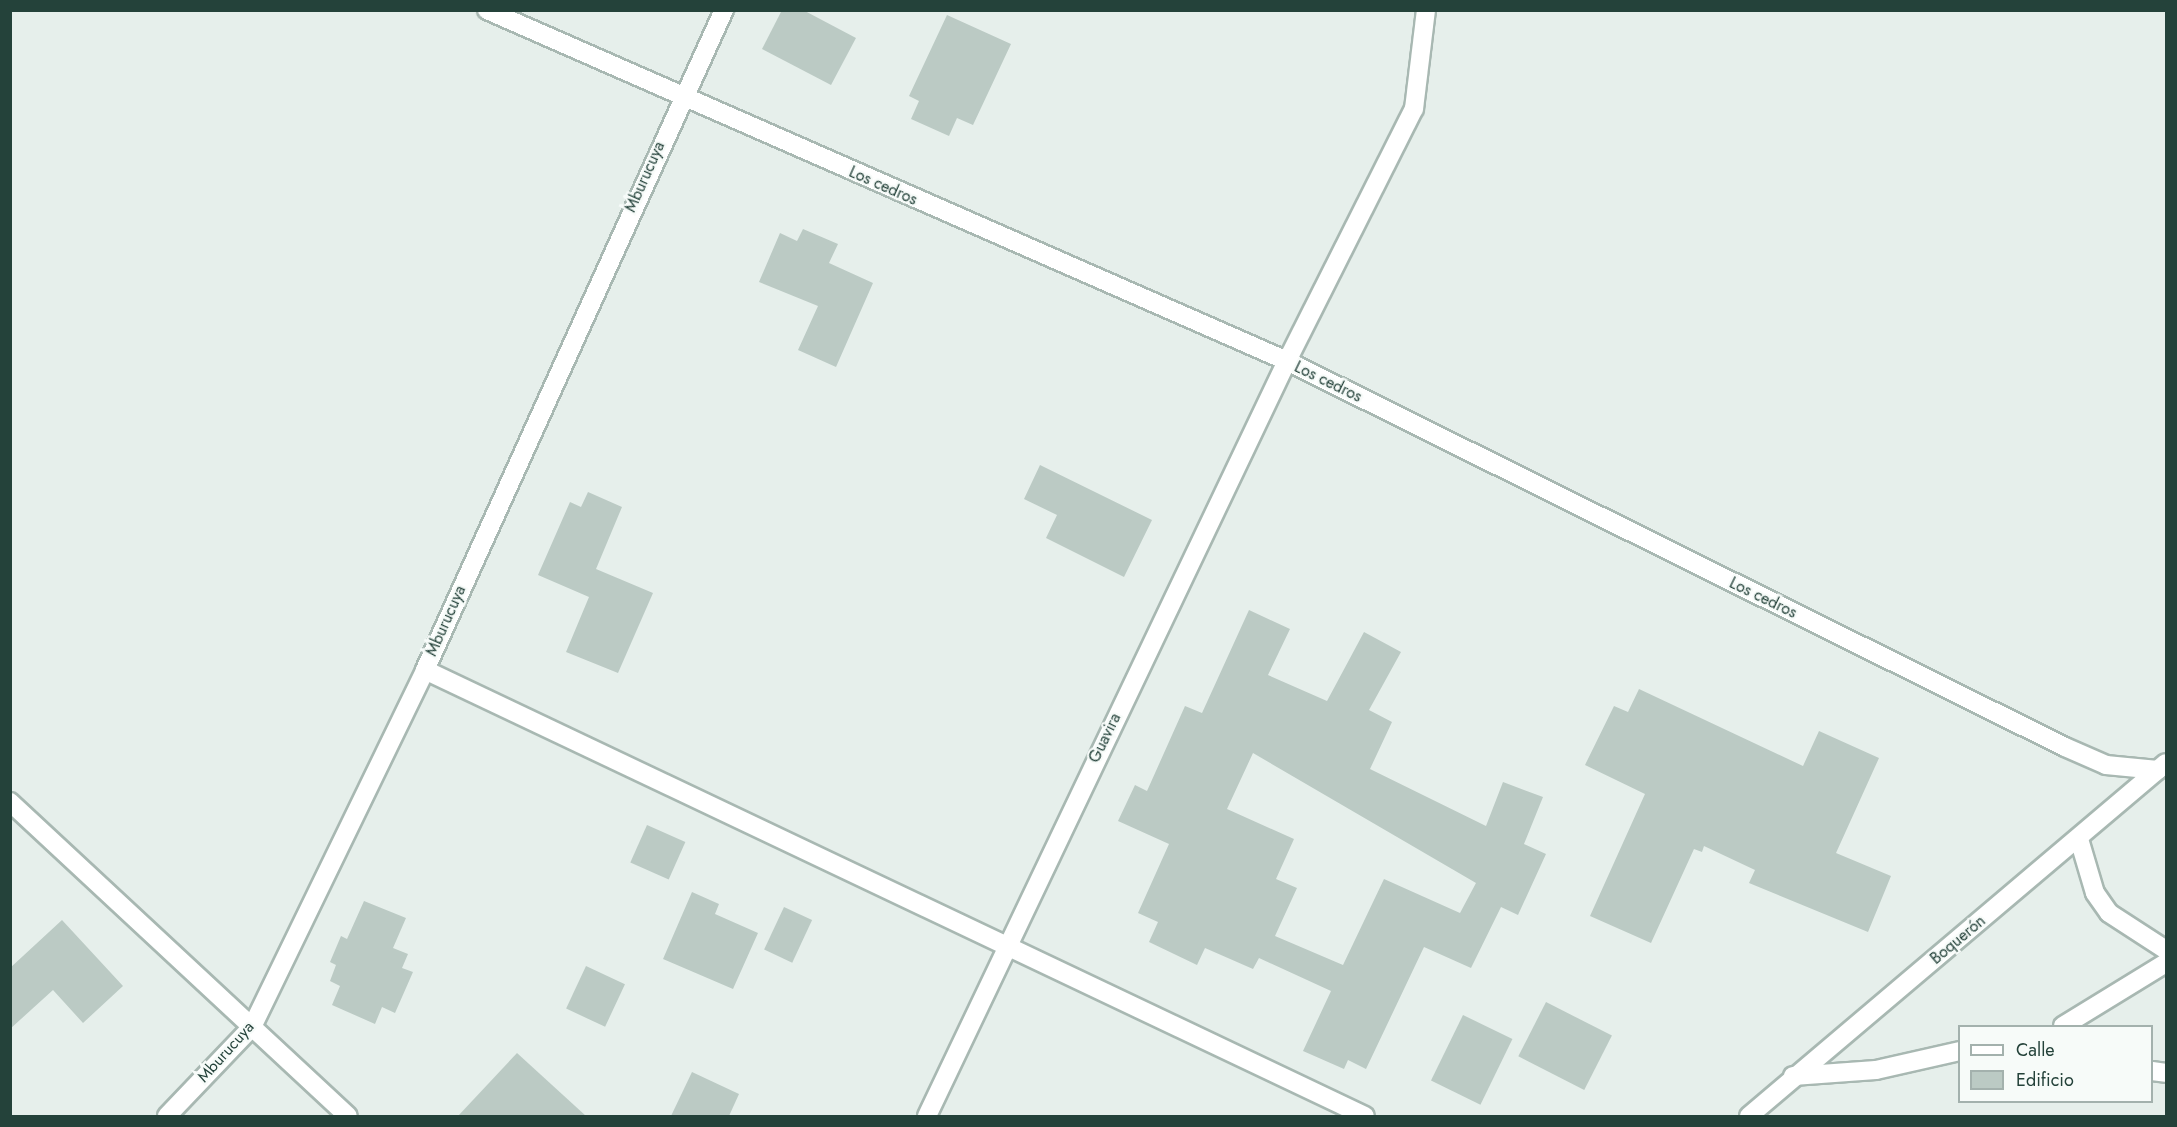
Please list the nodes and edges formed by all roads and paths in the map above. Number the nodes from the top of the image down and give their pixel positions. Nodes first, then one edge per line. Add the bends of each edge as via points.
1 (487, 10) edge
2 (724, 10) edge
3 (1426, 10) edge
4 (681, 97) junction
5 (1287, 362) junction
6 (425, 670) junction
7 (2164, 768) edge
8 (10, 802) edge
9 (2079, 839) junction
10 (1005, 945) junction
11 (2166, 950) edge
12 (2166, 963) edge
13 (2065, 1025) edge
14 (252, 1027) junction
15 (1958, 1051) edge
16 (1793, 1076) junction
17 (167, 1116) edge
18 (348, 1116) edge
19 (927, 1116) edge
20 (1365, 1116) edge
21 (1749, 1116) edge

1 - 4 street, Los cedros
2 - 4 street, Mburucuya
3 - 5 street, Guavira via 1414,109
4 - 5 street, Los cedros
4 - 6 street, Mburucuya
5 - 7 street, Los cedros via 2065,747 2106,765
5 - 10 street, Guavira
6 - 10 street
6 - 14 street, Mburucuya
7 - 9 street, Boquerón
8 - 14 street
9 - 11 street via 2095,893 2109,913
9 - 16 street, Boquerón
10 - 19 street, Guavira
10 - 20 street
12 - 13 street
14 - 17 street, Mburucuya
14 - 18 street
15 - 16 street via 1876,1070
16 - 21 street, Boquerón

